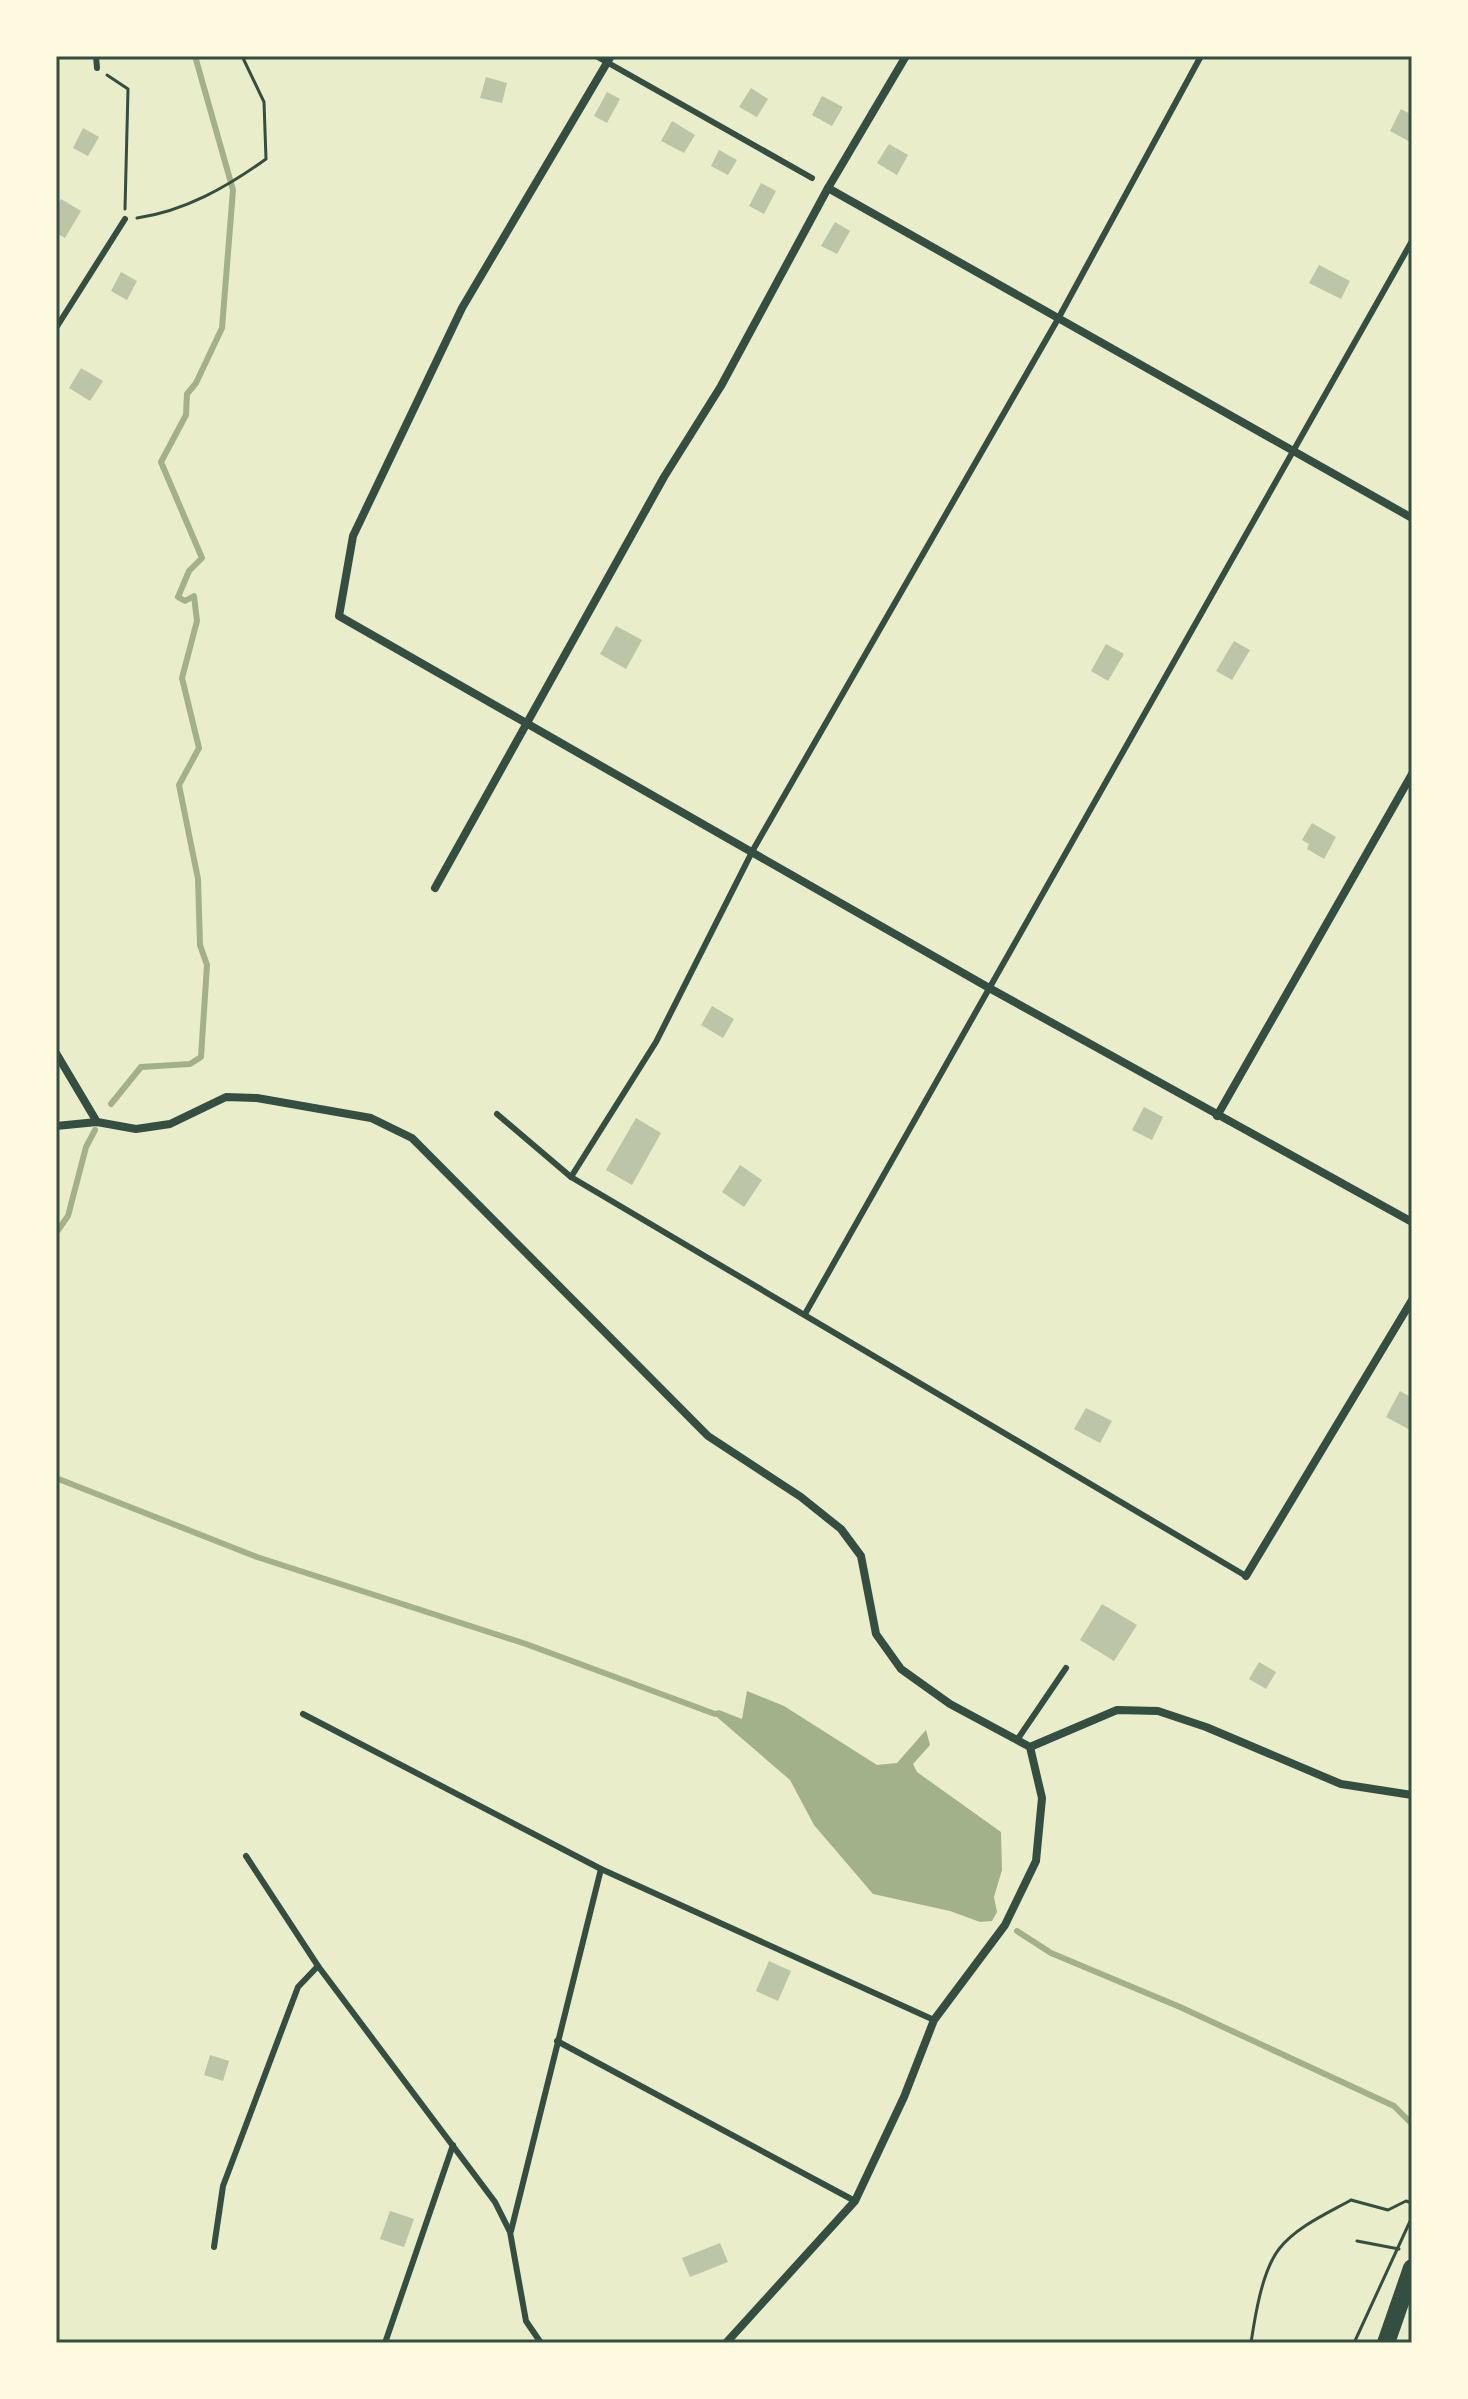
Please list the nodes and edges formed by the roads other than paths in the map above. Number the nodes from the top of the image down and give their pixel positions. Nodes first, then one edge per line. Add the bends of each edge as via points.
1 (96, 56) edge
2 (596, 56) edge
3 (906, 56) edge
4 (1201, 56) edge
5 (609, 59) edge
6 (97, 68) road end
7 (812, 178) dead end
8 (828, 188) junction
9 (125, 219) road end
10 (1412, 241) edge
11 (1058, 319) junction
12 (56, 328) edge
13 (1292, 450) junction
14 (1412, 518) edge
15 (529, 723) junction
16 (1412, 774) edge
17 (753, 850) junction
18 (435, 888) dead end
19 (991, 989) junction
20 (56, 1053) edge
21 (497, 1114) dead end
22 (1217, 1116) junction
23 (97, 1122) junction
24 (56, 1126) edge
25 (571, 1177) junction
26 (1412, 1222) edge
27 (1412, 1300) edge
28 (805, 1314) junction
29 (1246, 1576) joint
30 (1066, 1668) dead end
31 (303, 1714) dead end
32 (1017, 1740) junction
33 (1030, 1747) junction
34 (1412, 1795) edge
35 (246, 1856) dead end
36 (601, 1869) junction
37 (318, 1966) junction
38 (934, 2020) junction
39 (557, 2041) junction
40 (453, 2145) junction
41 (855, 2201) junction
42 (510, 2232) junction
43 (214, 2247) dead end
44 (1412, 2268) edge
45 (385, 2343) edge
46 (541, 2343) edge
47 (726, 2343) edge
48 (1386, 2343) edge

1 - 6 lane
2 - 5 lane
3 - 8 street
4 - 11 lane
5 - 7 lane
5 - 15 street via 462,308 353,536 339,616
8 - 11 street
8 - 15 street
9 - 12 lane
10 - 13 lane
11 - 13 street
11 - 17 lane
13 - 14 street
13 - 19 lane
15 - 17 street
15 - 18 street
16 - 22 street
17 - 19 street
17 - 25 lane via 656,1042
19 - 22 street
19 - 28 lane
20 - 23 street
21 - 25 lane
22 - 26 street
23 - 24 street
23 - 32 street via 170,1124 226,1097 257,1098 371,1118 412,1138 708,1436 841,1529 861,1556 876,1634 901,1669 950,1704
25 - 28 lane
27 - 29 street
28 - 29 lane
30 - 32 lane
31 - 36 lane
32 - 33 street
33 - 34 street via 1117,1710 1158,1711 1341,1784
33 - 38 street via 1042,1798 1036,1861 1005,1925
35 - 37 lane
36 - 38 lane
36 - 39 lane
37 - 40 lane
37 - 43 lane via 298,1987 223,2186
38 - 41 street
39 - 41 lane
39 - 42 lane
40 - 42 lane
40 - 45 lane
41 - 47 street
42 - 46 lane via 526,2321
44 - 48 main road

